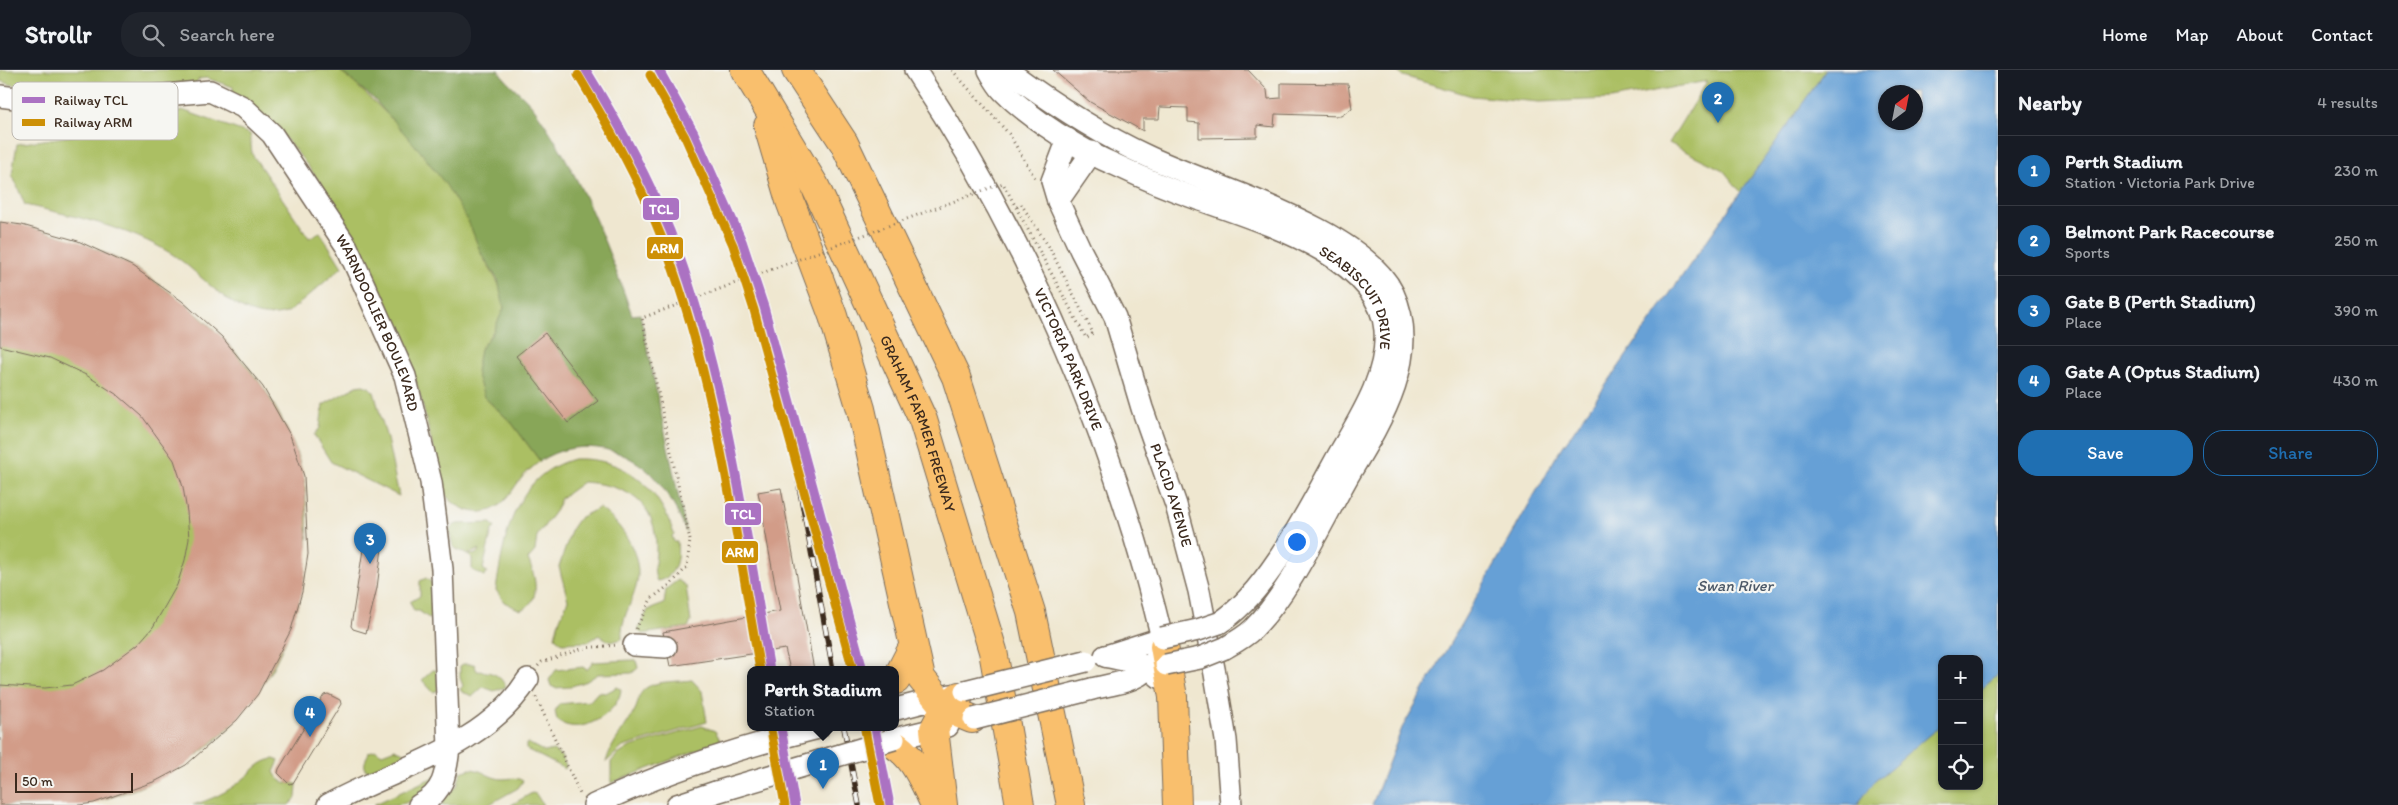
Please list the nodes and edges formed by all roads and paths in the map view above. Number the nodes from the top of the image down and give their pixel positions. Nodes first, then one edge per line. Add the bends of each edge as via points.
1 (796, 70) edge
2 (915, 70) edge
3 (952, 70) edge
4 (988, 70) edge
5 (1008, 70) edge
6 (751, 79) edge
7 (178, 94) edge
8 (1068, 139) junction
9 (1092, 152) junction
10 (1040, 187) dead end
11 (1058, 201) junction
12 (1012, 210) dead end
13 (634, 645) junction
14 (666, 647) dead end
15 (913, 647) junction
16 (1161, 654) junction
17 (1095, 659) junction
18 (899, 674) edge
19 (528, 679) junction
20 (945, 707) junction
21 (899, 709) edge
22 (972, 719) joint
23 (807, 731) edge
24 (892, 742) junction
25 (449, 748) junction
26 (588, 801) edge
27 (328, 805) edge
28 (419, 805) edge
29 (678, 805) edge
30 (935, 805) edge
31 (943, 805) edge
32 (1020, 805) edge
33 (1071, 805) edge
34 (1177, 805) edge
35 (1231, 805) edge

1 - 33 highway via 844,143 956,377 1031,612
2 - 16 street, VICTORIA PARK DRIVE via 992,197 1056,327 1117,480 1147,578
3 - 10 path via 1010,134
4 - 8 street, SEABISCUIT DRIVE via 1002,90
5 - 16 street, SEABISCUIT DRIVE, bridge via 1082,122 1140,152 1297,218 1350,248 1377,270 1393,293 1402,322 1404,352 1392,391 1368,442 1279,596 1253,629 1224,648 1200,658
6 - 15 highway via 862,409
6 - 32 highway, GRAHAM FARMER FREEWAY via 815,186 922,420 993,651
7 - 25 street, WARNDOOLIER BOULEVARD via 210,91 243,107 272,134 347,247 405,376 431,482 442,569
8 - 9 street, SEABISCUIT DRIVE
8 - 11 street, PLACID AVENUE via 1052,181
9 - 11 street
9 - 16 street, SEABISCUIT DRIVE, bridge via 1115,166 1257,220 1338,260 1363,282 1379,304 1385,330 1383,362 1366,406 1284,551 1249,600 1232,615 1198,630
11 - 35 street, PLACID AVENUE via 1115,317 1176,505 1201,598 1226,740
12 - 13 path, bridge via 1016,207 1021,204 1035,225 1093,333 1086,338 1067,303 1063,295 1044,260 1031,235 1026,226 1017,209 1012,200 1003,183 642,318 690,540 687,567 651,598 634,633
13 - 14 street
13 - 19 path via 584,648 542,662
15 - 18 highway
15 - 20 highway via 921,678
16 - 17 street, SEABISCUIT DRIVE
16 - 17 street via 1138,662
16 - 22 street, bridge via 1144,674 1129,680
16 - 34 highway via 1173,697
17 - 20 street, bridge
19 - 25 street via 517,697 500,713
19 - 26 path
20 - 21 street
20 - 22 highway
20 - 24 street
20 - 31 highway
23 - 26 street via 710,758
24 - 29 street, bridge via 773,773
24 - 30 highway via 912,760
25 - 27 street
25 - 28 street, WARNDOOLIER BOULEVARD via 446,775 440,789

